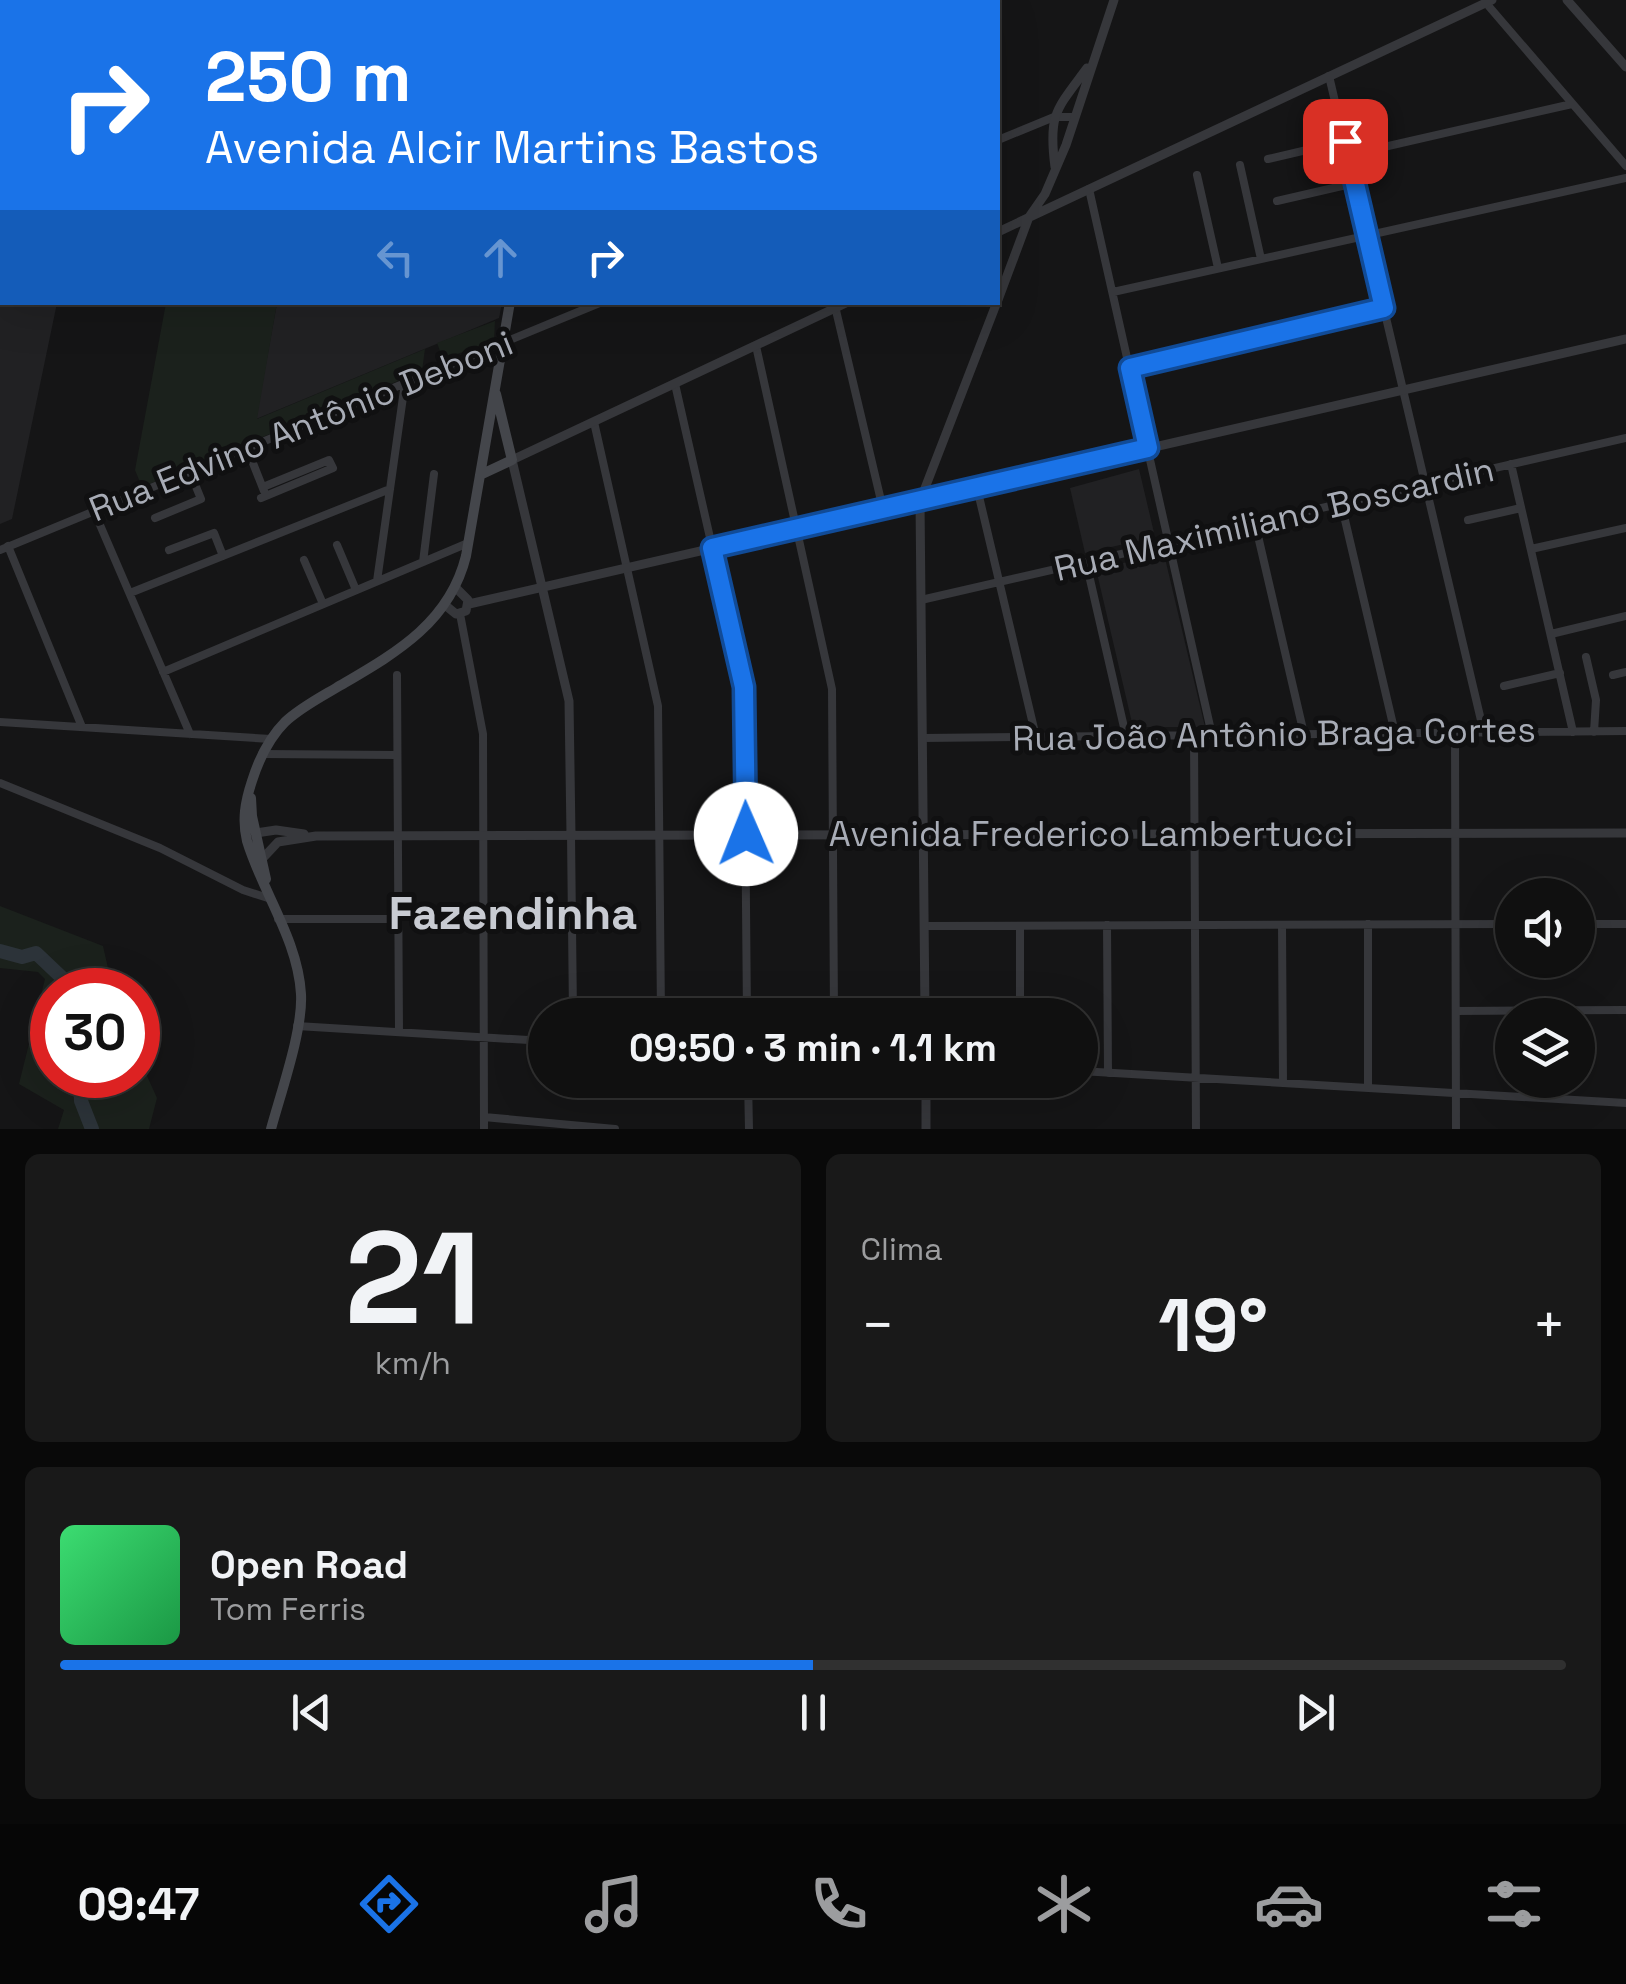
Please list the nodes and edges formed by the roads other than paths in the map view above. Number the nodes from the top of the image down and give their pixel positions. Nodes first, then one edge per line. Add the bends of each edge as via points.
1 (1114, 0) edge
2 (1567, 0) edge
3 (1489, 1) edge
4 (1091, 63) junction
5 (1626, 67) edge
6 (1330, 76) junction
7 (1572, 104) junction
8 (1054, 117) junction
9 (1073, 117) junction
10 (1000, 139) edge
11 (1345, 141) junction
12 (1348, 155) junction
13 (1268, 158) dead end
14 (1240, 166) dead end
15 (1626, 166) edge
16 (1055, 170) junction
17 (1197, 176) dead end
18 (1626, 178) edge
19 (1355, 184) junction
20 (1089, 189) junction
21 (1276, 201) dead end
22 (1030, 217) junction
23 (1000, 231) edge
24 (1367, 235) junction
25 (1261, 259) junction
26 (1218, 268) junction
27 (1113, 292) junction
28 (1000, 293) edge
29 (509, 305) edge
30 (595, 305) edge
31 (995, 305) edge
32 (834, 306) edge
33 (1384, 308) junction
34 (1626, 339) edge
35 (503, 343) junction
36 (756, 346) junction
37 (1130, 368) junction
38 (405, 384) junction
39 (675, 384) junction
40 (495, 389) junction
41 (1404, 390) junction
42 (594, 422) junction
43 (1626, 438) edge
44 (247, 448) junction
45 (1148, 448) junction
46 (512, 460) junction
47 (1511, 464) junction
48 (190, 472) junction
49 (434, 474) dead end
50 (480, 475) junction
51 (1426, 484) junction
52 (977, 488) junction
53 (390, 489) junction
54 (263, 494) junction
55 (920, 500) junction
56 (1341, 504) junction
57 (1521, 508) junction
58 (883, 509) junction
59 (94, 511) junction
60 (155, 518) dead end
61 (1468, 520) dead end
62 (1256, 523) junction
63 (1626, 528) edge
64 (796, 529) junction
65 (468, 542) junction
66 (1169, 543) junction
67 (337, 545) dead end
68 (4, 548) edge
69 (712, 548) junction
70 (1531, 549) junction
71 (169, 550) dead end
72 (223, 556) junction
73 (304, 560) dead end
74 (423, 562) junction
75 (1086, 562) junction
76 (627, 568) junction
77 (377, 581) junction
78 (999, 582) junction
79 (455, 587) junction
80 (542, 587) junction
81 (356, 590) junction
82 (130, 593) junction
83 (921, 600) junction
84 (323, 604) junction
85 (469, 604) junction
86 (444, 605) junction
87 (460, 614) junction
88 (1626, 616) edge
89 (1551, 634) junction
90 (1586, 657) dead end
91 (163, 672) junction
92 (1626, 672) edge
93 (1560, 673) junction
94 (397, 676) dead end
95 (1613, 676) dead end
96 (1504, 686) dead end
97 (0, 722) edge
98 (82, 727) junction
99 (1626, 731) edge
100 (1484, 732) junction
101 (1573, 732) junction
102 (1594, 732) junction
103 (1395, 733) junction
104 (1455, 733) junction
105 (190, 734) junction
106 (1304, 734) junction
107 (1194, 735) junction
108 (1212, 735) junction
109 (1126, 736) junction
110 (1036, 737) junction
111 (922, 738) junction
112 (271, 739) junction
113 (262, 754) junction
114 (397, 755) junction
115 (252, 780) junction
116 (0, 782) edge
117 (256, 832) junction
118 (1626, 832) edge
119 (1456, 833) junction
120 (746, 834) junction
121 (833, 834) junction
122 (924, 834) junction
123 (1194, 834) junction
124 (484, 835) junction
125 (572, 835) junction
126 (660, 835) junction
127 (316, 836) junction
128 (398, 836) junction
129 (257, 856) junction
130 (270, 897) junction
131 (278, 919) junction
132 (398, 919) junction
133 (1368, 924) junction
134 (1456, 924) junction
135 (1495, 924) edge
136 (1595, 924) edge
137 (1626, 924) edge
138 (1108, 925) junction
139 (1195, 925) junction
140 (1282, 925) junction
141 (924, 926) junction
142 (1020, 926) junction
143 (573, 998) edge
144 (661, 998) edge
145 (747, 998) edge
146 (834, 998) edge
147 (925, 998) edge
148 (1020, 998) edge
149 (1456, 1010) junction
150 (1626, 1010) edge
151 (297, 1026) junction
152 (399, 1032) junction
153 (484, 1037) junction
154 (528, 1040) edge
155 (1098, 1073) edge
156 (1108, 1073) junction
157 (1196, 1078) junction
158 (1283, 1083) junction
159 (1368, 1088) junction
160 (1456, 1093) junction
161 (748, 1098) edge
162 (926, 1098) edge
163 (1626, 1103) edge
164 (484, 1117) junction
165 (271, 1129) edge
166 (484, 1129) edge
167 (615, 1129) edge
168 (748, 1129) edge
169 (926, 1129) edge
170 (1196, 1129) edge
171 (1456, 1129) edge

1 - 4 street
2 - 5 street
3 - 6 street
3 - 7 street
4 - 8 street
4 - 9 street
6 - 11 street
6 - 20 street
7 - 12 street
7 - 15 street
8 - 9 street
8 - 10 street
8 - 16 street
9 - 16 street
11 - 12 street
11 - 13 street
12 - 19 street
14 - 25 street
16 - 22 street
17 - 26 street
18 - 24 street
19 - 21 street
19 - 24 street
20 - 22 street
20 - 27 street
22 - 23 street
22 - 28 street
24 - 25 street
24 - 33 street
25 - 26 street
26 - 27 street
27 - 37 street
29 - 35 main road
30 - 35 street, Rua Edvino Antônio Deboni
31 - 55 street
32 - 36 street
32 - 58 street
33 - 37 street
33 - 41 street
34 - 41 street
35 - 38 street, Rua Edvino Antônio Deboni
35 - 40 main road
36 - 39 street
36 - 64 street
37 - 45 street
38 - 44 street, Rua Edvino Antônio Deboni
38 - 53 street
39 - 42 street
39 - 69 street
40 - 46 main road
40 - 50 main road
41 - 45 street
41 - 51 street
42 - 46 street
42 - 76 street
43 - 47 street, Rua Maximiliano Boscardin
44 - 48 street, Rua Edvino Antônio Deboni
44 - 54 street
45 - 52 street
45 - 66 street
46 - 50 main road
46 - 80 street
47 - 51 street, Rua Maximiliano Boscardin
47 - 57 street
48 - 59 street, Rua Edvino Antônio Deboni
48 - 60 street via 201,498
49 - 74 street
50 - 65 main road
51 - 56 street, Rua Maximiliano Boscardin
51 - 100 street
52 - 55 street
52 - 78 street
53 - 72 street
53 - 77 street
54 - 54 street via 333,468 330,460
55 - 58 street
55 - 83 street
56 - 62 street, Rua Maximiliano Boscardin
56 - 103 street
57 - 61 street
57 - 70 street
58 - 64 street
59 - 68 street, Rua Edvino Antônio Deboni
59 - 82 street
62 - 66 street, Rua Maximiliano Boscardin
62 - 106 street
63 - 70 street
64 - 69 street
64 - 121 street via 832,689
65 - 74 street
65 - 79 main road
66 - 75 street, Rua Maximiliano Boscardin
66 - 108 street
67 - 81 street
68 - 98 street
69 - 76 street
69 - 120 street via 744,687
70 - 89 street
71 - 72 street via 214,533
72 - 82 street
73 - 84 street
74 - 77 street
75 - 78 street, Rua Maximiliano Boscardin
75 - 109 street
76 - 80 street
76 - 126 street via 658,701
77 - 81 street
78 - 83 street, Rua Maximiliano Boscardin
78 - 110 street
79 - 85 street
79 - 86 main road
80 - 85 street
80 - 125 street via 570,711
81 - 84 street
82 - 91 street
83 - 111 street
84 - 91 street
85 - 87 street
86 - 87 street
86 - 112 main road via 404,647 301,709
87 - 124 street via 482,720
88 - 89 street
89 - 93 street
90 - 102 street via 1596,700
91 - 105 street
92 - 95 street
93 - 96 street
93 - 101 street
94 - 114 street
97 - 98 street
98 - 105 street
99 - 102 street, Rua João Antônio Braga Cortes
100 - 101 street, Rua João Antônio Braga Cortes
100 - 104 street, Rua João Antônio Braga Cortes
101 - 102 street, Rua João Antônio Braga Cortes
103 - 104 street, Rua João Antônio Braga Cortes
103 - 106 street, Rua João Antônio Braga Cortes
104 - 119 street
105 - 112 street
106 - 108 street, Rua João Antônio Braga Cortes
107 - 108 street, Rua João Antônio Braga Cortes
107 - 109 street, Rua João Antônio Braga Cortes
107 - 123 street
109 - 110 street, Rua João Antônio Braga Cortes
110 - 111 street, Rua João Antônio Braga Cortes
111 - 122 street
112 - 113 main road
113 - 114 street
113 - 115 main road
114 - 128 street
115 - 117 main road
115 - 129 main road via 244,812
116 - 130 street
117 - 127 street, Avenida Frederico Lambertucci
117 - 129 main road
118 - 119 street, Avenida Frederico Lambertucci
119 - 123 street, Avenida Frederico Lambertucci
119 - 134 street
120 - 121 street, Avenida Frederico Lambertucci
120 - 126 street, Avenida Frederico Lambertucci
120 - 145 street
121 - 122 street, Avenida Frederico Lambertucci
121 - 146 street
122 - 123 street, Avenida Frederico Lambertucci
122 - 141 street
123 - 139 street
124 - 125 street, Avenida Frederico Lambertucci
124 - 128 street, Avenida Frederico Lambertucci
124 - 153 street
125 - 126 street, Avenida Frederico Lambertucci
125 - 143 street
126 - 144 street
127 - 128 street, Avenida Frederico Lambertucci
127 - 129 street, Avenida Frederico Lambertucci via 278,842
128 - 132 street
129 - 130 main road
130 - 131 main road
131 - 132 street
131 - 151 main road via 300,980
132 - 152 street
133 - 134 street
133 - 140 street
133 - 159 street
134 - 135 street
134 - 149 street
136 - 137 street
138 - 139 street
138 - 142 street
138 - 156 street
139 - 140 street
139 - 157 street
140 - 158 street
141 - 142 street
141 - 147 street
142 - 148 street
149 - 150 street
149 - 160 street
151 - 152 street
151 - 165 main road
152 - 153 street
153 - 154 street
153 - 164 street
155 - 156 street
156 - 157 street
157 - 158 street
157 - 170 street
158 - 159 street
159 - 160 street
160 - 163 street
160 - 171 street
161 - 168 street
162 - 169 street
164 - 166 street
164 - 167 street

